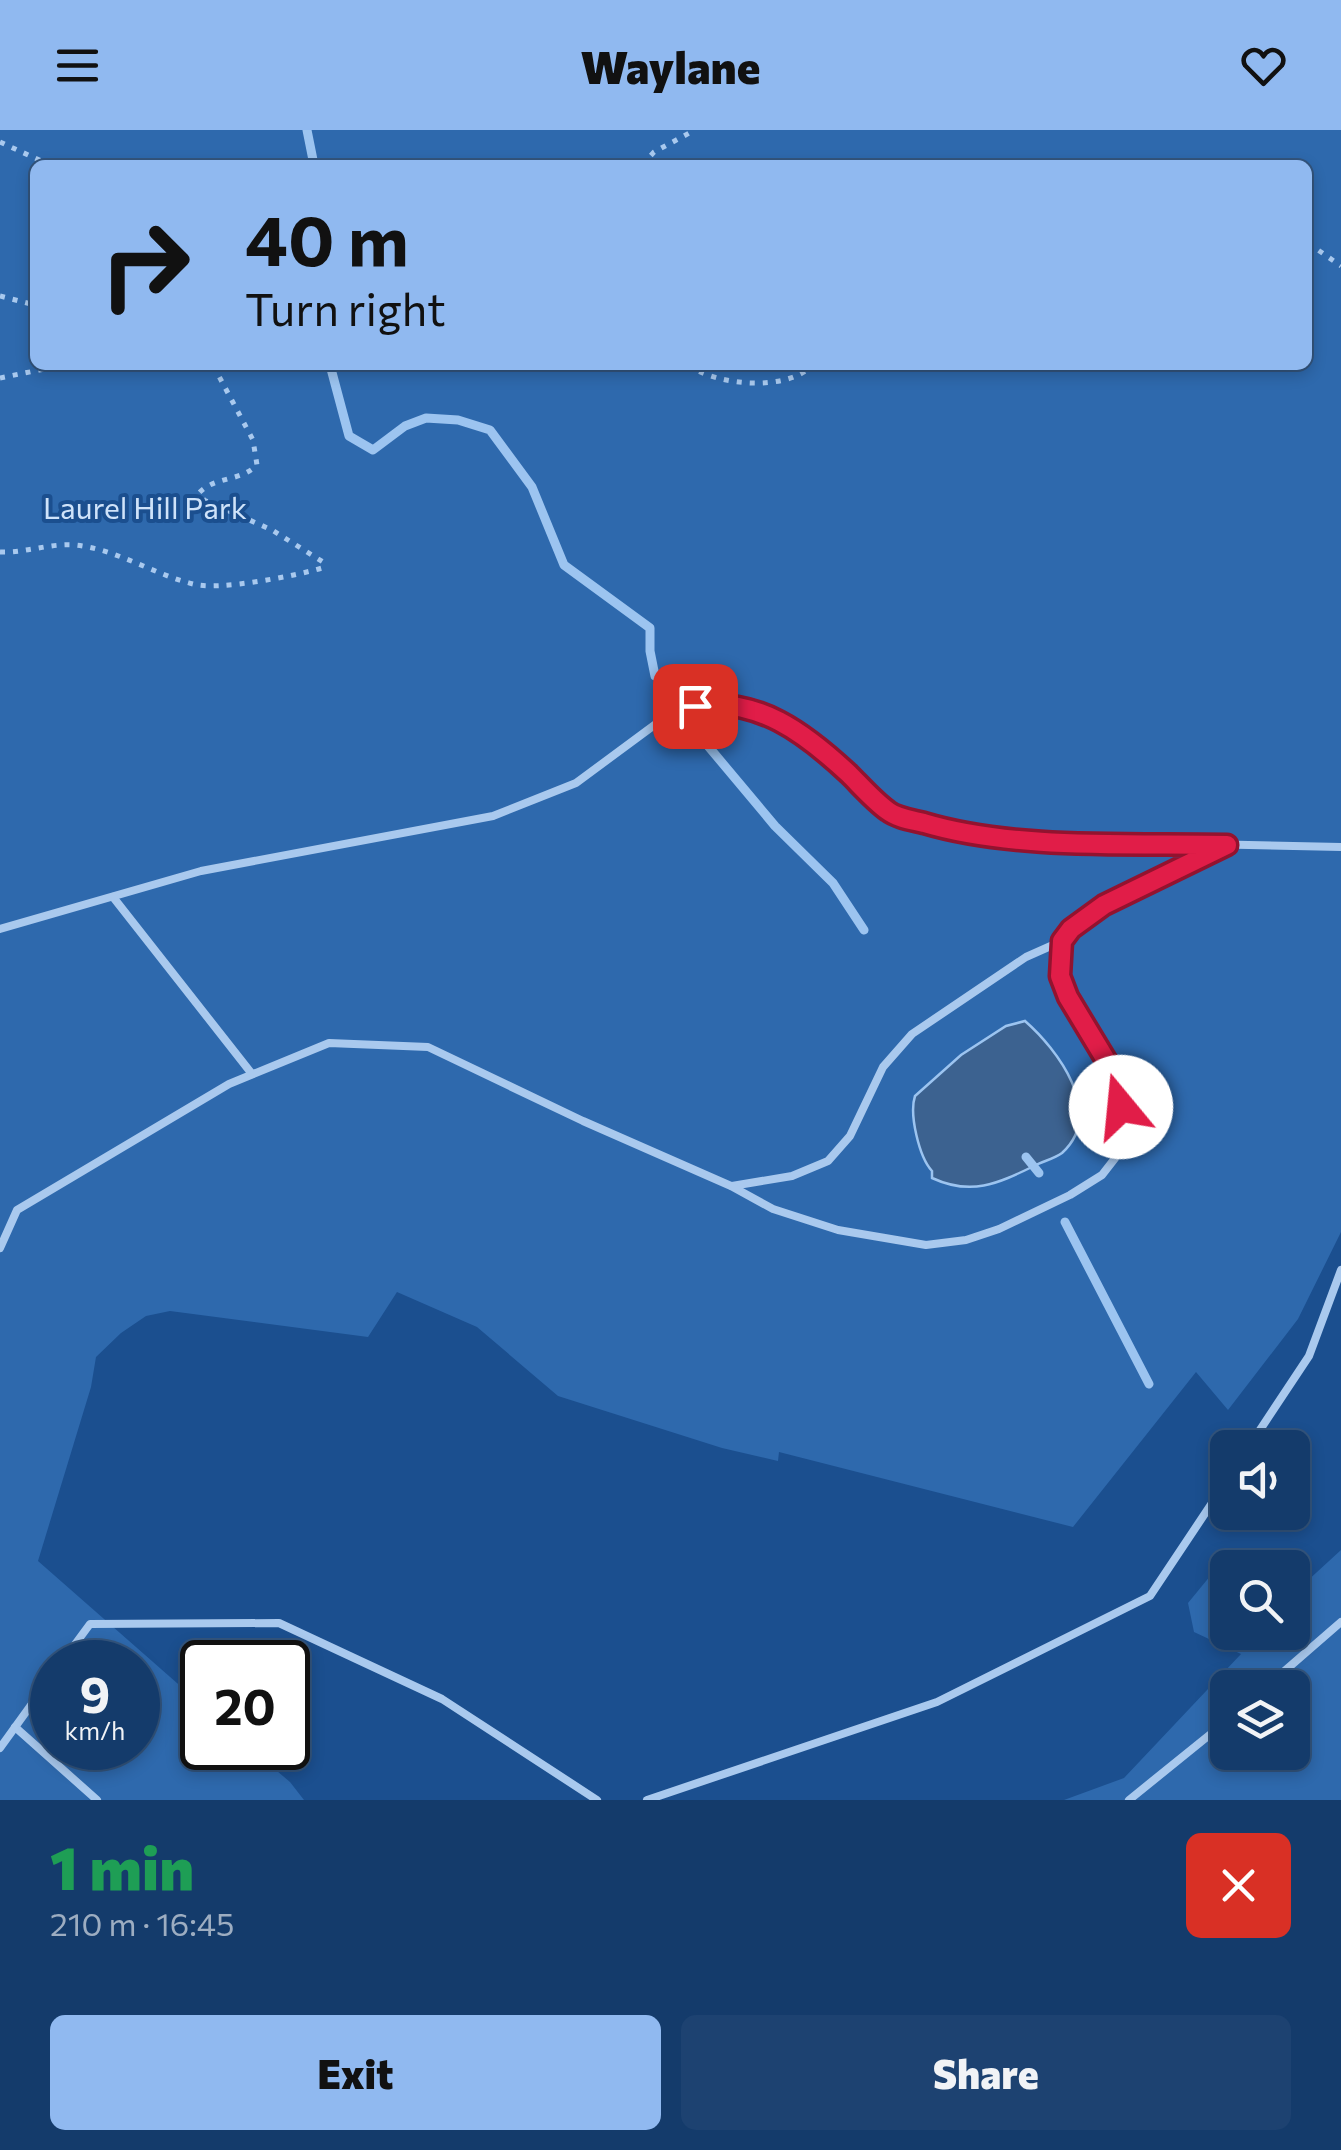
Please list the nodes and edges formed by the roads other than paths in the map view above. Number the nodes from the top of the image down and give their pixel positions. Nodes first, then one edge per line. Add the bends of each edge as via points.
1 (1227, 845) junction
2 (1341, 847) edge
3 (113, 897) junction
4 (0, 929) edge
5 (1062, 941) junction
6 (252, 1074) junction
7 (731, 1186) junction
8 (0, 1248) edge
9 (1341, 1270) edge
10 (1260, 1430) edge
11 (1210, 1506) edge
12 (1341, 1622) edge
13 (78, 1640) edge
14 (1286, 1670) edge
15 (30, 1706) edge
16 (15, 1727) junction
17 (1210, 1735) edge
18 (0, 1748) edge
19 (97, 1800) edge
20 (596, 1800) edge
21 (647, 1800) edge
22 (1129, 1800) edge

1 - 2 lane
1 - 3 lane via 956,833 890,813 823,750 761,712 719,703 668,715 576,783 493,816 201,871
1 - 5 lane via 1104,905
3 - 4 lane
3 - 6 lane
5 - 7 lane via 1026,957 912,1034 883,1067 850,1136 828,1161 792,1176
5 - 7 lane via 1060,976 1112,1070 1121,1107 1116,1156 1102,1174 999,1229 926,1245 838,1230 773,1209
6 - 7 lane via 329,1044 428,1046
6 - 8 lane via 18,1210
9 - 10 lane via 1309,1356
11 - 21 lane via 1150,1596 938,1702
12 - 14 lane
13 - 20 lane via 90,1624 279,1623 442,1699
15 - 16 lane
16 - 18 lane
16 - 19 lane
17 - 22 lane

